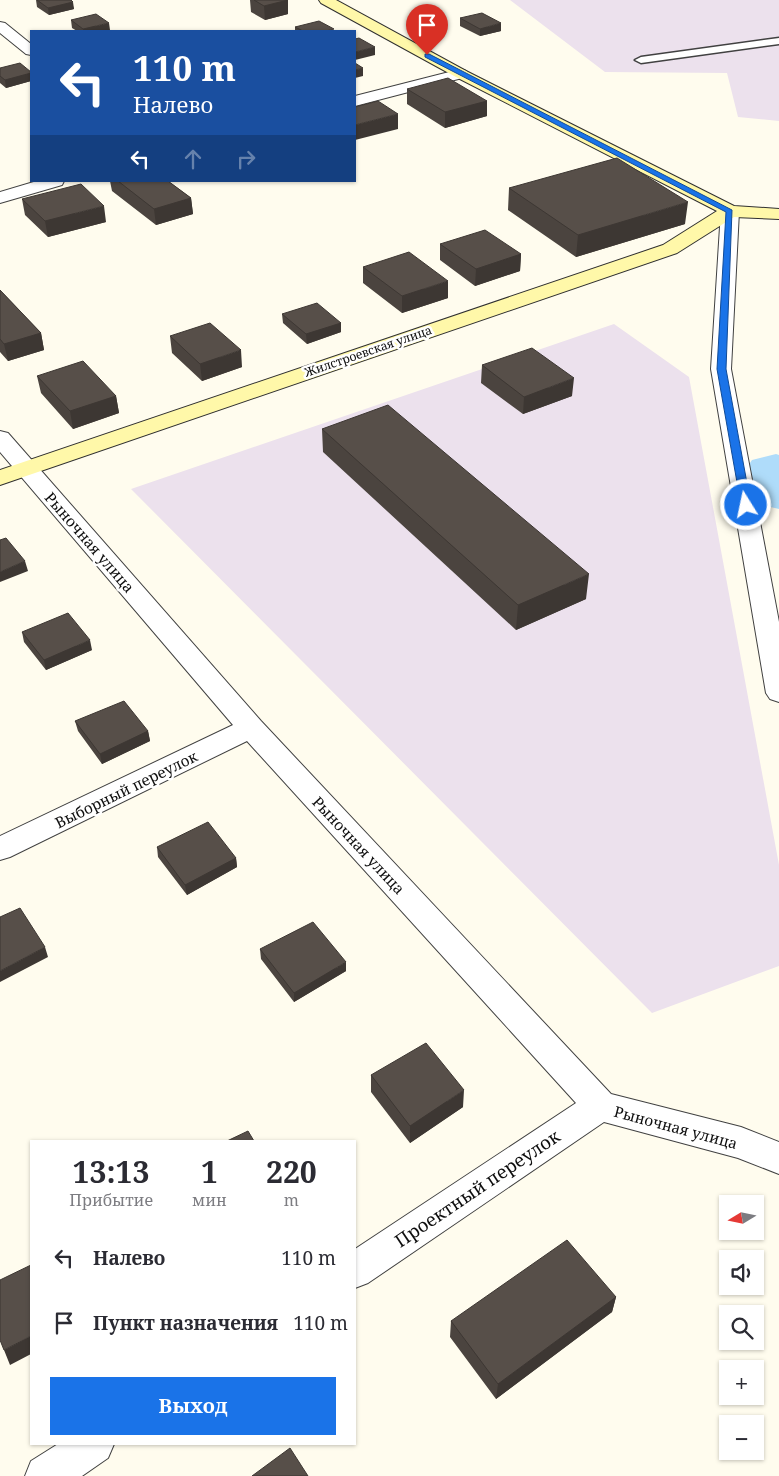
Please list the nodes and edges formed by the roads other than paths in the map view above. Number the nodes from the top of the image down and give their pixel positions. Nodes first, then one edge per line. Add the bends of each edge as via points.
1 (326, 0) edge
2 (0, 26) edge
3 (779, 41) edge
4 (30, 50) edge
5 (641, 60) dead end
6 (461, 74) junction
7 (356, 101) edge
8 (53, 182) edge
9 (0, 198) edge
10 (730, 211) junction
11 (779, 214) edge
12 (0, 438) edge
13 (27, 469) junction
14 (0, 478) edge
15 (779, 693) edge
16 (251, 728) junction
17 (0, 849) edge
18 (600, 1106) junction
19 (779, 1158) edge
20 (356, 1269) edge
21 (92, 1445) edge
22 (46, 1476) edge

1 - 6 street
2 - 4 street
3 - 5 lane
6 - 7 street
6 - 10 street
8 - 9 street
10 - 11 street
10 - 13 street, Жилстроевская улица via 670,249
10 - 15 street via 721,369
12 - 13 street, Рыночная улица
13 - 14 street, Жилстроевская улица
13 - 16 street, Рыночная улица
16 - 17 street, Выборный переулок
16 - 18 street, Рыночная улица
18 - 19 street, Рыночная улица via 741,1143
18 - 20 street, Проектный переулок
21 - 22 street

